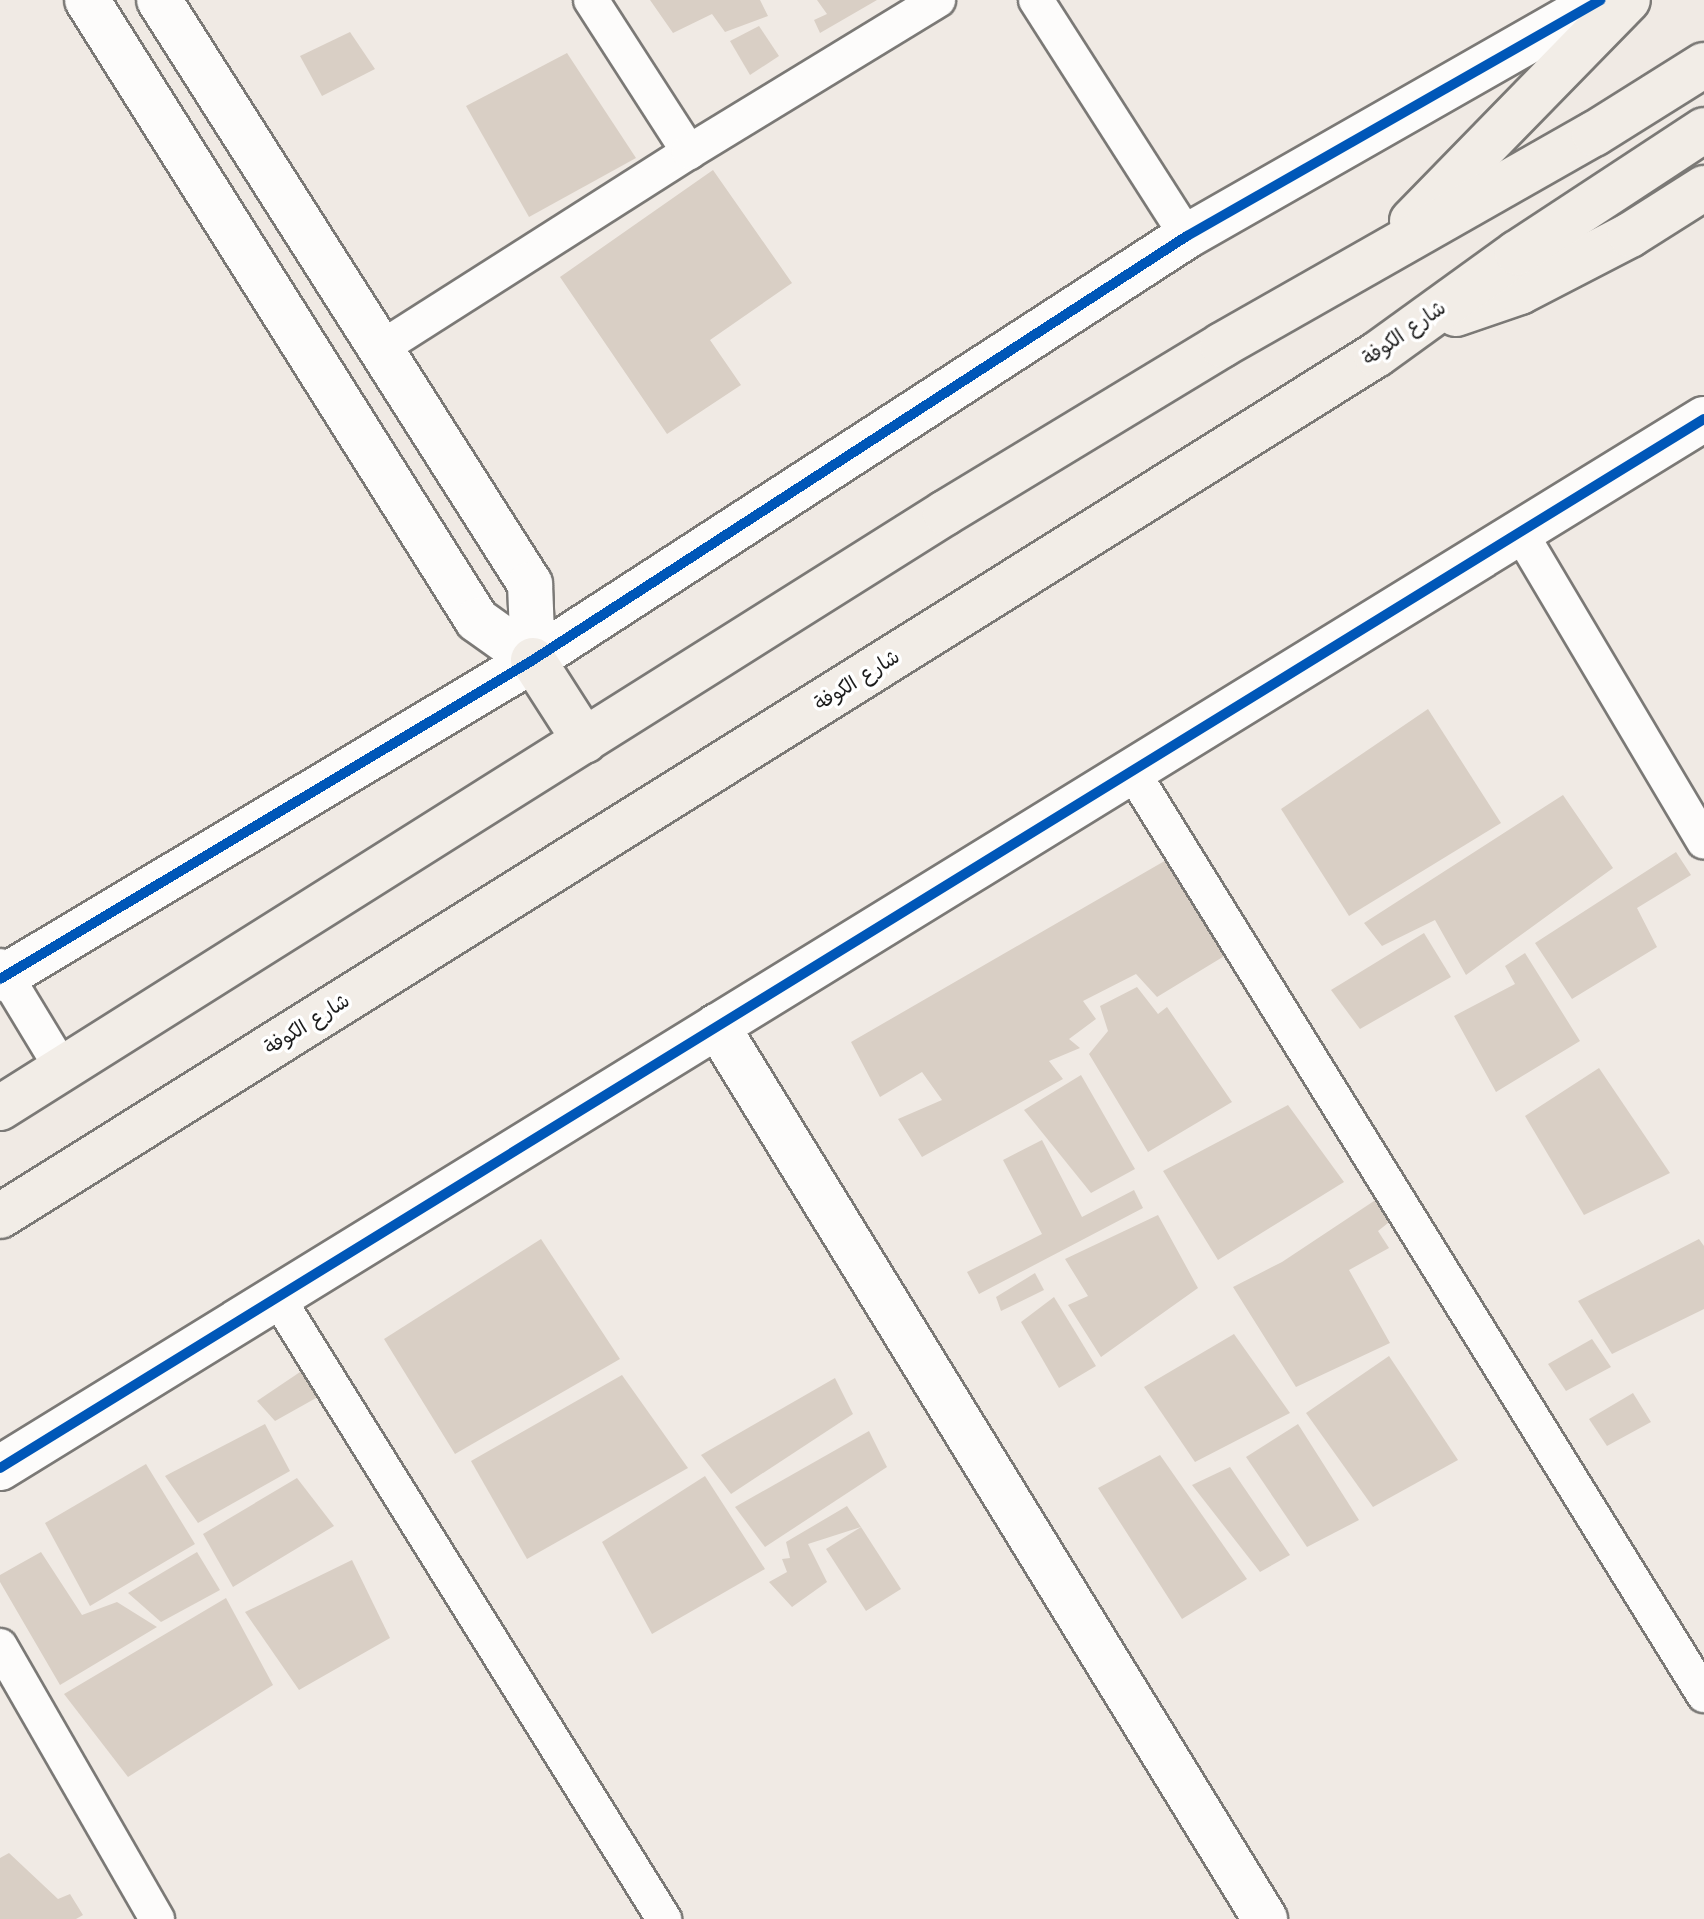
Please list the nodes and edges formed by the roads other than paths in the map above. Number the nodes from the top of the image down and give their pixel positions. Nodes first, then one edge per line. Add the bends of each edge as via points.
1 (87, 0) edge
2 (159, 0) edge
3 (591, 0) edge
4 (938, 0) edge
5 (1036, 0) edge
6 (1600, 0) edge
7 (1628, 0) edge
8 (1704, 65) edge
9 (1704, 130) edge
10 (689, 152) junction
11 (1704, 188) edge
12 (1187, 236) junction
13 (1374, 260) junction
14 (381, 348) junction
15 (1376, 355) junction
16 (1704, 419) edge
17 (1520, 532) junction
18 (533, 660) junction
19 (585, 741) junction
20 (1132, 771) junction
21 (1704, 842) edge
22 (2, 973) edge
23 (717, 1026) junction
24 (63, 1070) junction
25 (0, 1108) edge
26 (0, 1216) edge
27 (277, 1297) junction
28 (0, 1468) edge
29 (0, 1646) edge
30 (1704, 1695) edge
31 (157, 1919) edge
32 (664, 1919) edge
33 (1265, 1919) edge

1 - 18 street via 477,620
2 - 14 street
3 - 10 street
4 - 10 street
5 - 12 street
6 - 12 street
7 - 13 highway
8 - 13 highway
9 - 15 highway, شارع الكوفة via 1517,253
10 - 14 street
11 - 15 highway via 1630,235 1534,285 1460,311
12 - 18 street
13 - 19 highway via 945,513
14 - 18 street via 530,584
15 - 26 highway, شارع الكوفة
16 - 17 street
17 - 20 street
17 - 21 street
18 - 19 highway
18 - 22 street
19 - 24 highway
20 - 23 street
20 - 30 street
22 - 24 street
23 - 27 street
23 - 33 street
24 - 25 highway
27 - 28 street
27 - 32 street
29 - 31 street

